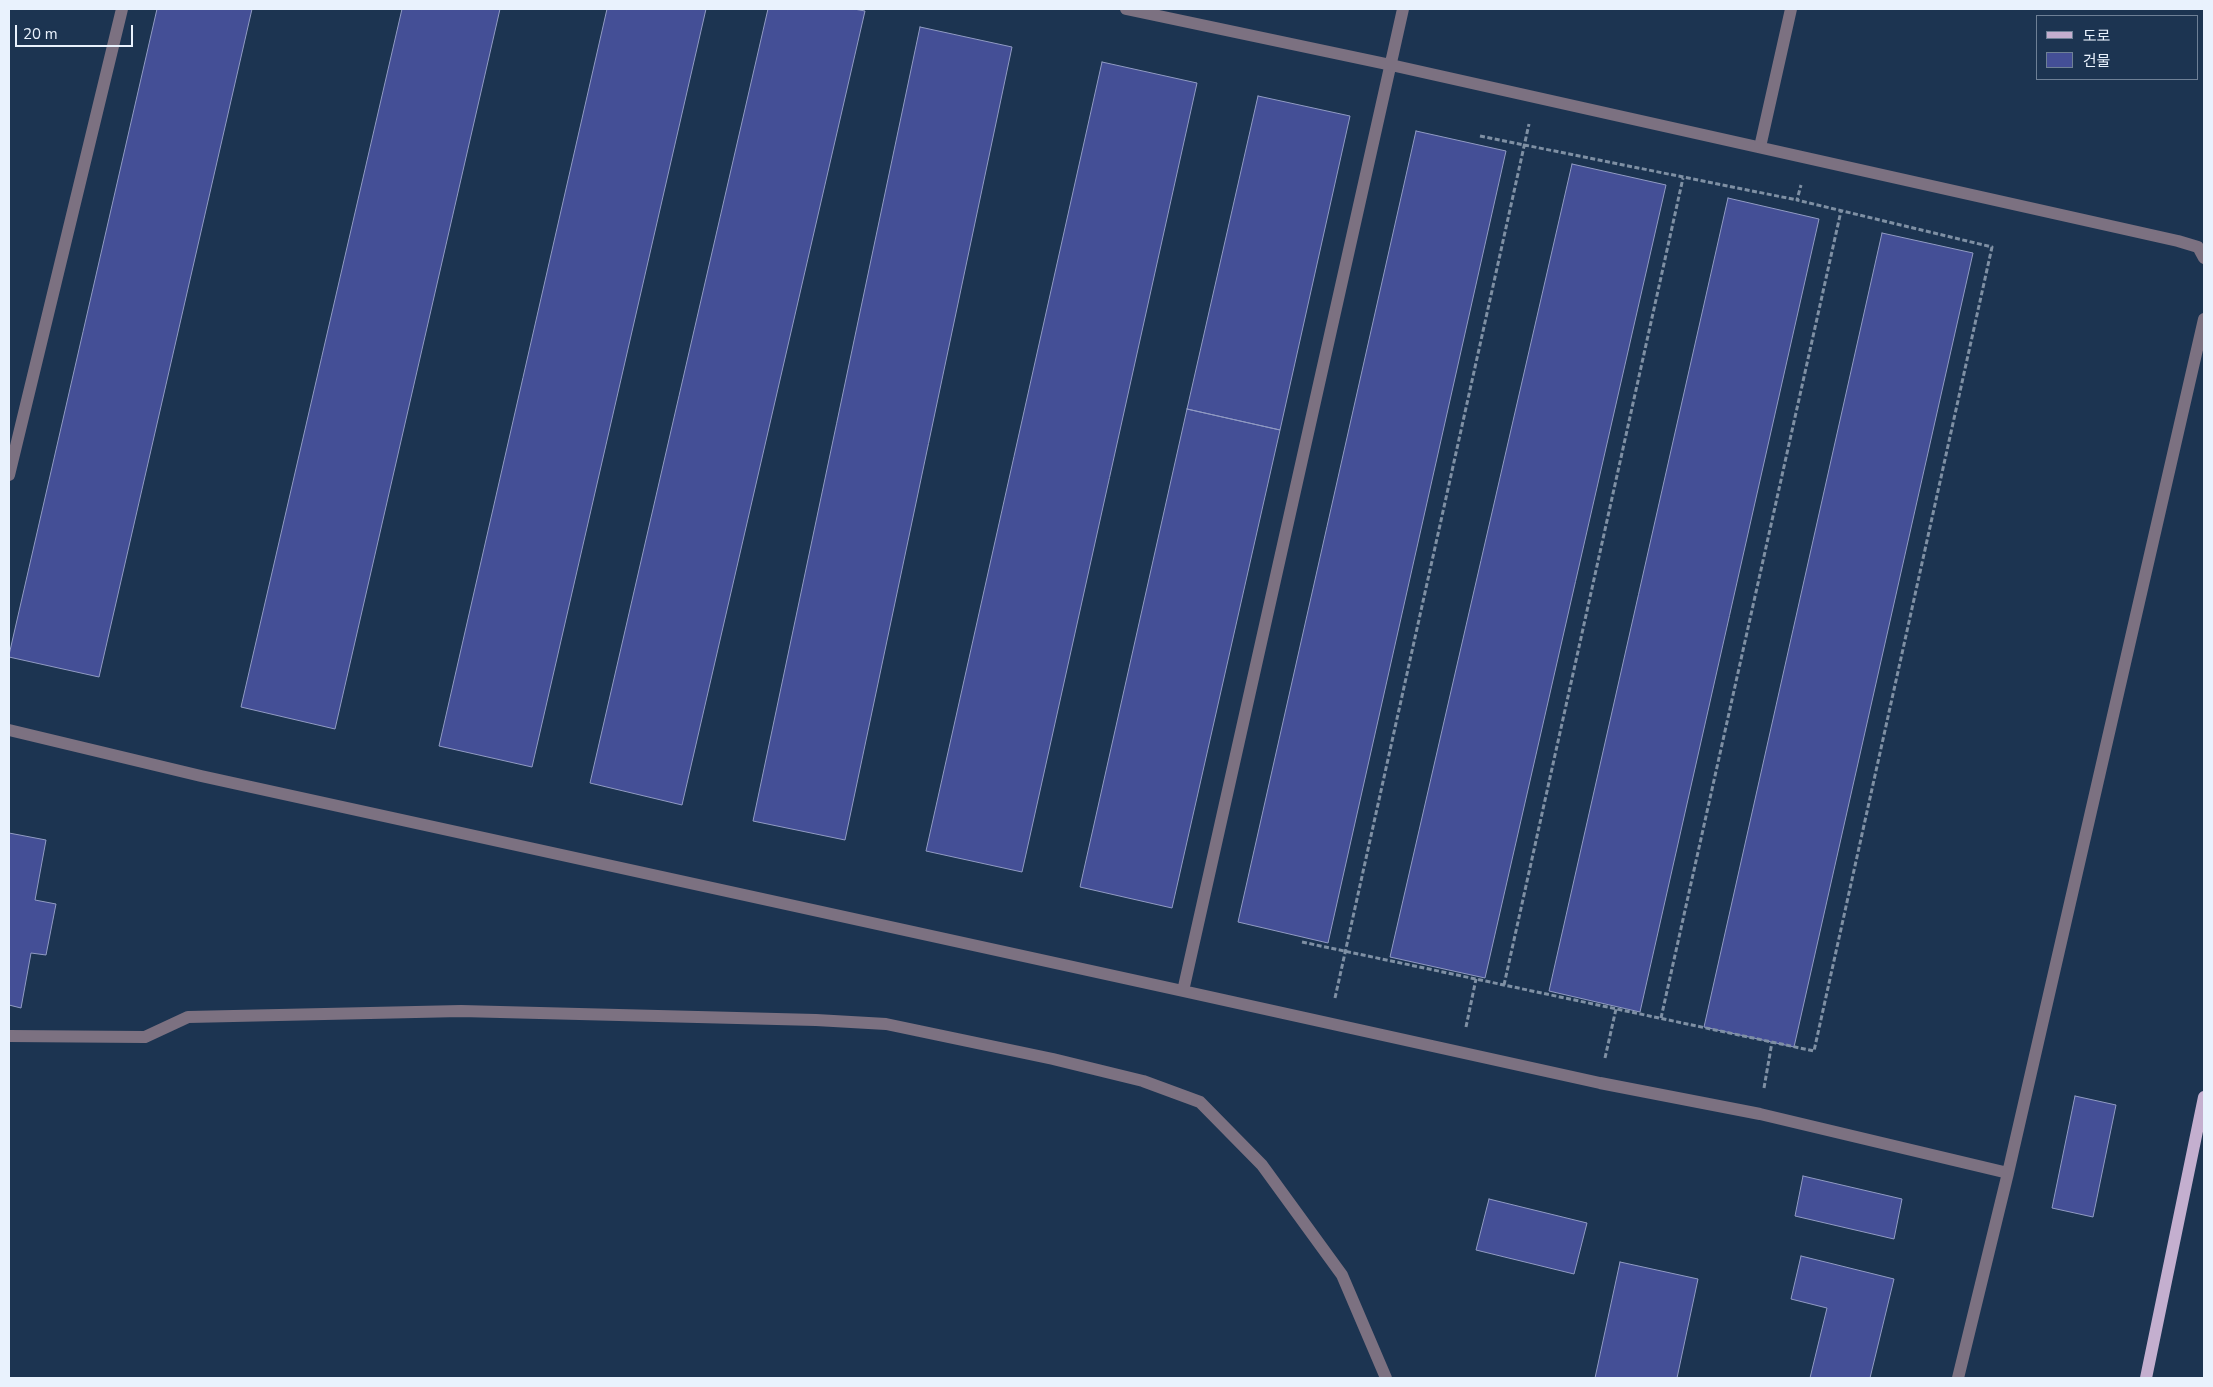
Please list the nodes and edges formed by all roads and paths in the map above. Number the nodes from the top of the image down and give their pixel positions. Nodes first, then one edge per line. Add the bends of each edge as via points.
1 (122, 9) edge
2 (1126, 9) edge
3 (1403, 9) edge
4 (1791, 9) edge
5 (1391, 65) junction
6 (1534, 98) junction
7 (1480, 136) dead end
8 (1525, 145) junction
9 (1760, 147) junction
10 (1806, 157) junction
11 (1683, 178) junction
12 (1797, 200) junction
13 (1841, 211) junction
14 (2204, 258) edge
15 (2204, 320) edge
16 (9, 475) edge
17 (9, 730) edge
18 (1302, 942) dead end
19 (1345, 951) junction
20 (1476, 979) junction
21 (1504, 985) junction
22 (1183, 991) junction
23 (1616, 1009) junction
24 (1661, 1018) junction
25 (1329, 1024) junction
26 (9, 1036) edge
27 (1772, 1042) junction
28 (1461, 1053) junction
29 (1600, 1083) junction
30 (2204, 1097) edge
31 (1760, 1114) junction
32 (2008, 1173) junction
33 (1386, 1378) edge
34 (1958, 1378) edge
35 (2146, 1378) edge

1 - 16 street
2 - 5 street
3 - 5 street
4 - 9 street
5 - 6 street
5 - 22 street
6 - 8 path
6 - 9 street
7 - 8 path
8 - 11 path
8 - 19 path
9 - 10 street
10 - 12 path
10 - 14 street via 2178,241 2198,247
11 - 12 path
11 - 21 path
12 - 13 path
13 - 24 path
13 - 27 path via 1992,247 1814,1051
15 - 32 street
17 - 22 street via 201,776
18 - 19 path
19 - 20 path
19 - 25 path
20 - 21 path
20 - 28 path
21 - 23 path
22 - 25 street
23 - 24 path
23 - 29 path
24 - 27 path
25 - 28 street
26 - 33 street via 145,1037 197,1016 461,1011 886,1024 1054,1058 1125,1076 1200,1102 1262,1165 1342,1275
27 - 31 path
28 - 29 street
29 - 31 street
30 - 35 main road
31 - 32 street
32 - 34 street

